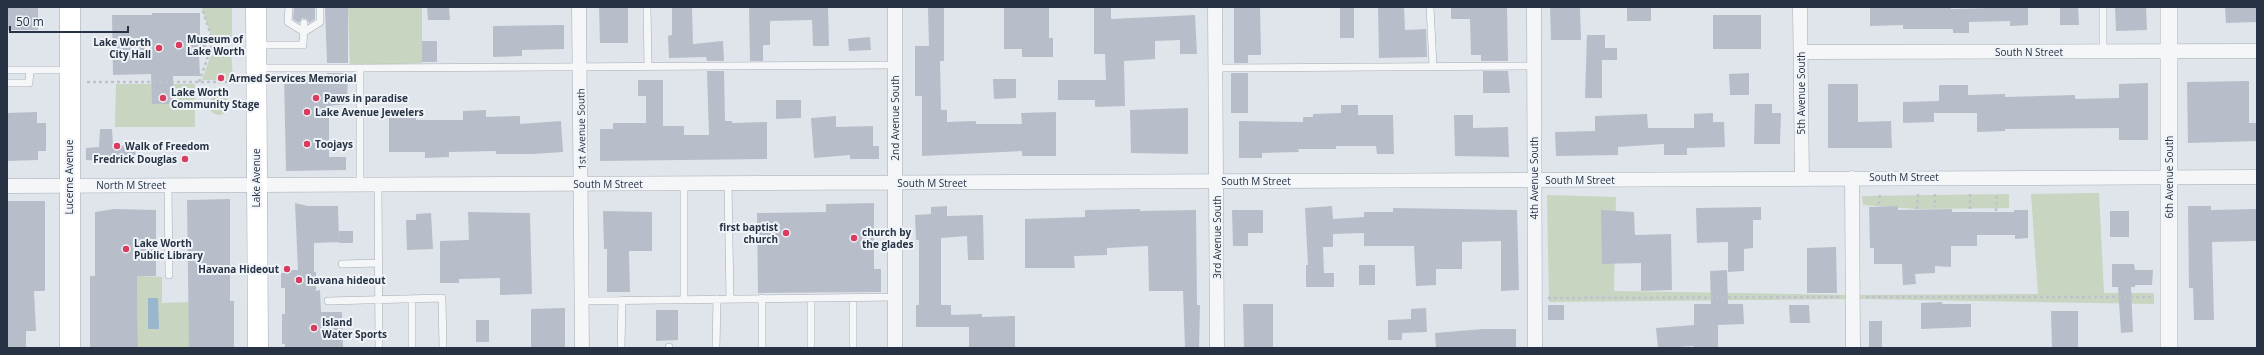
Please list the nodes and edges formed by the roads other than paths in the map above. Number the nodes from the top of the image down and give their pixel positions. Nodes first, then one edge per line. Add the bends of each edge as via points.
1 (70, 7) edge
2 (256, 7) edge
3 (288, 7) edge
4 (320, 7) edge
5 (579, 7) edge
6 (647, 7) edge
7 (895, 7) edge
8 (1215, 7) edge
9 (1430, 7) edge
10 (1534, 7) edge
11 (1800, 7) edge
12 (2103, 7) edge
13 (2169, 7) edge
14 (304, 23) dead end
15 (304, 32) junction
16 (256, 45) junction
17 (2103, 51) junction
18 (2169, 51) junction
19 (2257, 51) edge
20 (1801, 52) junction
21 (895, 65) junction
22 (1433, 66) junction
23 (1534, 66) junction
24 (580, 67) junction
25 (648, 67) junction
26 (256, 68) junction
27 (360, 68) junction
28 (1216, 68) junction
29 (7, 70) edge
30 (30, 70) junction
31 (76, 76) junction
32 (7, 83) edge
33 (2169, 177) junction
34 (2257, 177) edge
35 (1852, 178) junction
36 (1802, 179) junction
37 (1534, 180) junction
38 (1217, 181) junction
39 (684, 183) junction
40 (728, 183) junction
41 (896, 183) junction
42 (378, 184) junction
43 (582, 184) junction
44 (168, 185) junction
45 (256, 185) junction
46 (360, 185) junction
47 (7, 186) edge
48 (69, 186) junction
49 (378, 263) junction
50 (342, 264) dead end
51 (169, 276) dead end
52 (896, 297) junction
53 (762, 298) junction
54 (811, 298) junction
55 (854, 298) junction
56 (716, 299) junction
57 (730, 299) junction
58 (412, 300) junction
59 (622, 300) junction
60 (684, 300) junction
61 (328, 301) dead end
62 (378, 301) junction
63 (582, 301) junction
64 (70, 348) edge
65 (258, 348) edge
66 (378, 348) edge
67 (412, 348) edge
68 (443, 348) edge
69 (582, 348) edge
70 (621, 348) edge
71 (716, 348) edge
72 (762, 348) edge
73 (811, 348) edge
74 (853, 348) edge
75 (896, 348) edge
76 (1217, 348) edge
77 (1535, 348) edge
78 (1853, 348) edge
79 (2169, 348) edge

1 - 31 main road, Lucerne Avenue
2 - 16 main road, Lake Avenue
3 - 15 lane via 288,22
4 - 15 lane via 320,22
5 - 24 street, 1st Avenue South
6 - 25 lane
7 - 21 street, 2nd Avenue South
8 - 28 street, 3rd Avenue South
9 - 22 lane
10 - 23 street, 4th Avenue South
11 - 20 street, 5th Avenue South
12 - 17 lane
13 - 18 street, 6th Avenue South
14 - 15 lane
15 - 16 lane via 304,46
16 - 26 main road, Lake Avenue
17 - 18 street, South N Street
17 - 20 street, South N Street
18 - 19 street, South N Street
18 - 33 street, 6th Avenue South
20 - 36 street, 5th Avenue South
21 - 25 lane
21 - 41 street, 2nd Avenue South
22 - 23 lane
22 - 28 lane
23 - 37 street, 4th Avenue South
24 - 25 lane
24 - 27 lane
24 - 43 street, 1st Avenue South
26 - 27 lane
26 - 45 main road, Lake Avenue
27 - 46 lane
28 - 38 street, 3rd Avenue South
29 - 30 lane
30 - 31 lane
30 - 32 lane via 29,83
31 - 48 main road, Lucerne Avenue
33 - 34 street, South M Street
33 - 35 street, South M Street
33 - 79 street, 6th Avenue South
35 - 36 street, South M Street
35 - 78 street
36 - 37 street, South M Street
37 - 38 street, South M Street
37 - 77 street, 4th Avenue South
38 - 41 street, South M Street
38 - 76 street, 3rd Avenue South
39 - 40 street, South M Street
39 - 43 street, South M Street
39 - 60 lane
40 - 41 street, South M Street
40 - 57 lane
41 - 52 street, 2nd Avenue South
42 - 43 street, South M Street
42 - 46 street, South M Street
42 - 49 lane
43 - 63 street, 1st Avenue South
44 - 45 street, North M Street
44 - 48 street, North M Street
44 - 51 lane
45 - 46 street, South M Street
45 - 65 main road, Lake Avenue
47 - 48 street, North M Street
48 - 64 main road, Lucerne Avenue
49 - 50 lane
49 - 62 lane
52 - 55 lane
52 - 75 street, 2nd Avenue South
53 - 54 lane
53 - 57 lane
53 - 72 lane
54 - 55 lane
54 - 73 lane
55 - 74 lane
56 - 57 lane
56 - 60 lane
56 - 71 lane
58 - 62 lane
58 - 67 lane
58 - 68 lane via 442,298
59 - 60 lane
59 - 63 lane
59 - 70 lane
61 - 62 lane
62 - 66 lane
63 - 69 street, 1st Avenue South

